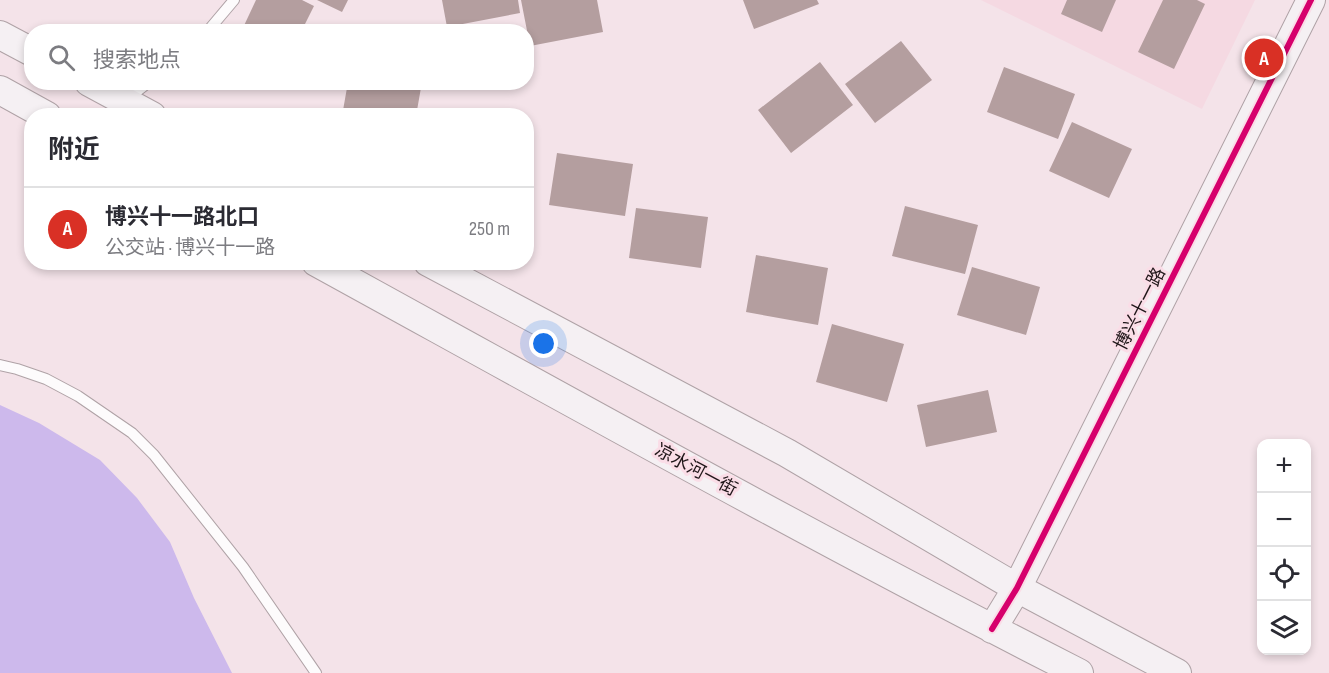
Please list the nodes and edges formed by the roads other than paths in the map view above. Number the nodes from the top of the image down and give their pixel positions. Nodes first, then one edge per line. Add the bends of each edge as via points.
1 (234, 0) edge
2 (1311, 0) edge
3 (214, 24) edge
4 (0, 35) edge
5 (24, 48) edge
6 (0, 90) edge
7 (104, 90) edge
8 (138, 90) edge
9 (124, 101) junction
10 (33, 108) edge
11 (137, 108) edge
12 (330, 270) edge
13 (444, 270) edge
14 (0, 365) edge
15 (1017, 588) junction
16 (992, 629) junction
17 (316, 673) edge
18 (1079, 673) edge
19 (1177, 673) edge

1 - 3 lane
2 - 15 main road, 博兴十一路
4 - 5 main road
6 - 10 main road
7 - 9 main road
8 - 9 lane
9 - 11 main road
12 - 16 main road, 凉水河一街
13 - 15 main road via 787,453
14 - 17 lane via 46,379 132,433 243,567
15 - 16 main road, 博兴十一路
15 - 19 main road
16 - 18 main road, 凉水河一街

